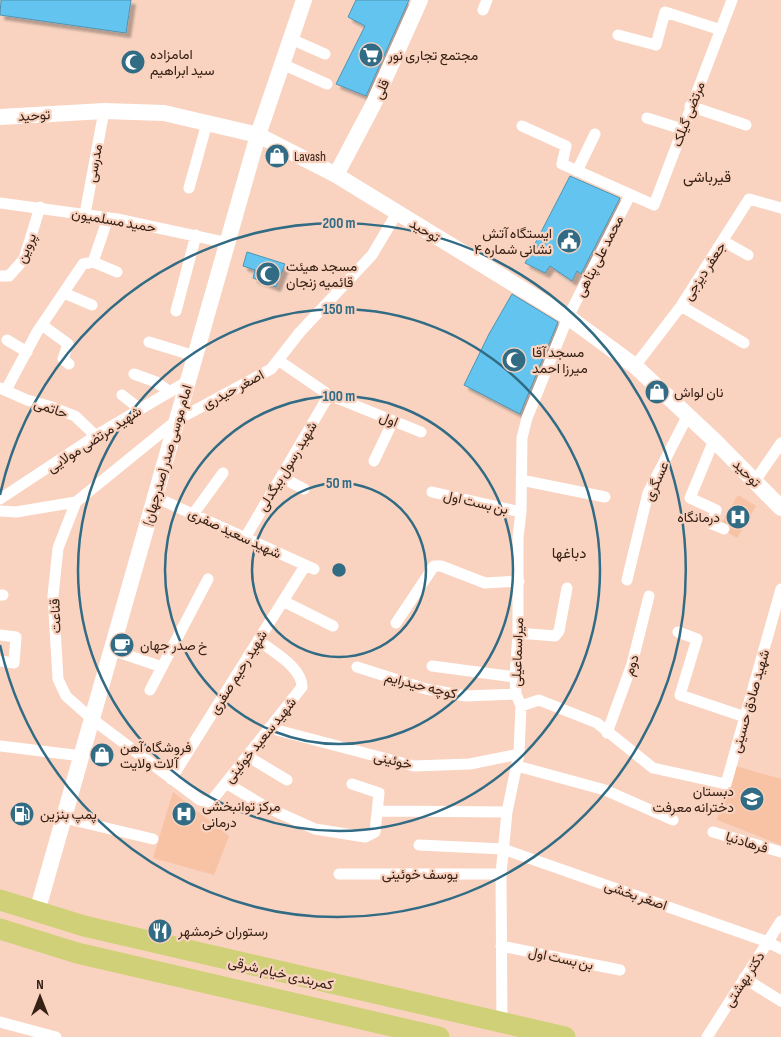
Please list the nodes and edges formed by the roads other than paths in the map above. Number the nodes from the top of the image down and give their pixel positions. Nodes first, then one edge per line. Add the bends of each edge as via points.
1 (304, 0) edge
2 (420, 0) edge
3 (732, 0) edge
4 (721, 30) junction
5 (618, 36) dead end
6 (291, 39) junction
7 (324, 54) dead end
8 (282, 64) junction
9 (327, 84) dead end
10 (690, 106) junction
11 (104, 111) junction
12 (0, 117) edge
13 (647, 118) dead end
14 (207, 123) junction
15 (746, 125) dead end
16 (522, 126) dead end
17 (682, 129) junction
18 (595, 134) dead end
19 (258, 135) junction
20 (577, 171) junction
21 (336, 175) junction
22 (189, 188) dead end
23 (630, 196) junction
24 (0, 203) edge
25 (40, 207) junction
26 (781, 208) edge
27 (397, 213) junction
28 (85, 214) junction
29 (108, 218) junction
30 (196, 235) junction
31 (723, 241) junction
32 (228, 243) junction
33 (748, 255) dead end
34 (93, 262) junction
35 (117, 272) dead end
36 (0, 276) edge
37 (64, 293) junction
38 (92, 305) dead end
39 (681, 306) junction
40 (176, 310) dead end
41 (568, 317) junction
42 (42, 325) junction
43 (8, 340) dead end
44 (149, 342) dead end
45 (744, 342) dead end
46 (28, 352) junction
47 (195, 356) junction
48 (278, 360) junction
49 (69, 364) dead end
50 (635, 366) junction
51 (134, 374) dead end
52 (188, 381) junction
53 (3, 389) edge
54 (170, 392) junction
55 (122, 395) dead end
56 (329, 395) junction
57 (140, 409) junction
58 (688, 415) junction
59 (177, 420) junction
60 (393, 421) junction
61 (420, 432) dead end
62 (96, 436) junction
63 (714, 440) junction
64 (781, 443) edge
65 (374, 462) dead end
66 (222, 473) dead end
67 (281, 476) junction
68 (521, 480) junction
69 (755, 481) junction
70 (304, 489) dead end
71 (432, 492) dead end
72 (155, 497) junction
73 (604, 497) dead end
74 (0, 499) edge
75 (76, 502) junction
76 (781, 508) edge
77 (0, 510) edge
78 (521, 512) junction
79 (194, 513) junction
80 (724, 529) dead end
81 (245, 538) junction
82 (310, 567) joint
83 (208, 579) dead end
84 (627, 580) dead end
85 (519, 581) junction
86 (567, 588) dead end
87 (781, 589) edge
88 (649, 596) dead end
89 (283, 601) junction
90 (396, 623) dead end
91 (333, 626) dead end
92 (678, 632) dead end
93 (518, 633) junction
94 (0, 635) edge
95 (258, 640) junction
96 (112, 650) junction
97 (0, 661) edge
98 (432, 666) dead end
99 (162, 667) junction
100 (357, 667) dead end
101 (515, 677) junction
102 (150, 690) dead end
103 (516, 694) junction
104 (522, 706) junction
105 (745, 717) junction
106 (92, 719) junction
107 (269, 728) junction
108 (607, 733) junction
109 (0, 746) edge
110 (519, 754) junction
111 (82, 756) junction
112 (247, 756) junction
113 (517, 766) junction
114 (171, 779) junction
115 (287, 780) dead end
116 (226, 783) junction
117 (352, 784) dead end
118 (378, 811) junction
119 (507, 812) junction
120 (64, 818) junction
121 (673, 820) dead end
122 (713, 832) dead end
123 (153, 839) dead end
124 (419, 845) dead end
125 (504, 849) junction
126 (781, 852) edge
127 (339, 874) dead end
128 (501, 874) junction
129 (0, 900) edge
130 (37, 912) junction
131 (781, 921) edge
132 (0, 929) edge
133 (768, 942) junction
134 (502, 946) junction
135 (781, 949) edge
136 (620, 970) dead end
137 (744, 978) junction
138 (781, 1001) edge
139 (428, 1006) junction
140 (0, 1022) edge
141 (502, 1023) junction
142 (41, 1035) edge
143 (430, 1035) edge
144 (56, 1037) edge
145 (565, 1037) edge
146 (707, 1037) edge

1 - 6 main road, (صدرجهان) امام موسی صدر
2 - 21 main road, قلی via 374,105
3 - 4 street, مرتضی گیلک
4 - 5 street via 665,12 656,45
4 - 10 street, مرتضی گیلک
6 - 7 street
6 - 8 main road, (صدرجهان) امام موسی صدر
8 - 9 street
8 - 19 main road, (صدرجهان) امام موسی صدر
10 - 15 street
10 - 17 street, مرتضی گیلک
11 - 12 main road, توحید
11 - 14 main road, توحید via 164,113
11 - 28 street, مدرسی
13 - 17 street
14 - 19 main road, توحید
14 - 22 street
16 - 20 street via 566,146 562,164
17 - 23 street, مرتضی گیلک via 654,206
18 - 20 street
19 - 21 main road, توحید
19 - 32 main road, (صدرجهان) امام موسی صدر
20 - 23 street
21 - 27 main road, توحید
23 - 41 street, محمد علی پناهی
24 - 25 street, حمید مسلمیون
25 - 28 street, حمید مسلمیون
25 - 36 street, پروین via 24,259 9,276
26 - 31 street, جعفر دیزجی via 750,199
27 - 41 main road, توحید
27 - 48 street, اصغر حیدری via 372,255
28 - 29 street, حمید مسلمیون
29 - 30 street, حمید مسلمیون
29 - 34 street
30 - 32 street, حمید مسلمیون
30 - 40 street
31 - 33 street
31 - 39 street, جعفر دیزجی
32 - 47 main road, (صدرجهان) امام موسی صدر
34 - 35 street
34 - 37 street via 83,264
37 - 38 street
37 - 42 street
39 - 45 street
39 - 50 street, جعفر دیزجی
41 - 50 main road, توحید
41 - 68 street, میراسماعیلی via 527,418 522,438
42 - 46 street
42 - 49 street via 68,344 63,359
43 - 46 street
44 - 47 street
46 - 53 street
47 - 52 main road, (صدرجهان) امام موسی صدر
48 - 56 street, اول
48 - 59 street, اصغر حیدری via 271,369
50 - 58 main road, توحید
51 - 54 street via 156,382
52 - 54 street, شهید مرتضی مولایی
52 - 59 main road, (صدرجهان) امام موسی صدر
53 - 62 street, حاتمی via 75,416
54 - 57 street, شهید مرتضی مولایی
55 - 57 street
56 - 60 street, اول
56 - 67 street, شهید رسول بیگدلی
57 - 62 street, شهید مرتضی مولایی
58 - 63 main road, توحید
58 - 84 street, عسگری via 648,493
59 - 72 main road, (صدرجهان) امام موسی صدر
59 - 75 street, اصغر حیدری
60 - 61 street, اول
60 - 65 street
62 - 74 street, شهید مرتضی مولایی
63 - 69 main road, توحید
63 - 80 street via 690,498 716,510 712,524
64 - 69 street
66 - 79 street
67 - 70 street
67 - 81 street, شهید رسول بیگدلی
68 - 73 street
68 - 78 street, میراسماعیلی
69 - 76 main road, توحید
71 - 78 street, بن بست اول
72 - 79 street, شهید سعید صفری
72 - 96 main road, (صدرجهان) امام موسی صدر
75 - 77 street via 16,512
75 - 106 street, قناعت via 58,548 53,596 56,656 58,679 66,696
78 - 85 street, میراسماعیلی
79 - 81 street, شهید سعید صفری
81 - 82 street, شهید سعید صفری
82 - 89 street, شهید رحیم صفری
83 - 99 street
85 - 90 street via 485,582 434,566
85 - 93 street, میراسماعیلی
86 - 93 street via 559,631 555,636
87 - 105 street, شهید صادق حسینی
88 - 108 street, دوم via 632,664
89 - 91 street
89 - 95 street, شهید رحیم صفری
92 - 105 street via 697,639 680,695
93 - 101 street, میراسماعیلی
94 - 97 street via 16,637 14,664
95 - 107 street, شهید سعید خوئینی via 302,678 302,687
95 - 114 street, شهید رحیم صفری
96 - 99 street
96 - 106 main road, (صدرجهان) امام موسی صدر
98 - 101 street
99 - 102 street
100 - 103 street, کوچه حیدرایم via 426,689 466,696
101 - 103 street, میراسماعیلی
103 - 104 street, میراسماعیلی
104 - 108 street via 539,700 597,723
104 - 110 street, میراسماعیلی
105 - 108 street, شهید صادق حسینی via 726,784 653,768
106 - 111 main road, (صدرجهان) امام موسی صدر
106 - 114 street, شهید سعید خوئینی
107 - 110 street, خوئینی via 414,766 470,764
107 - 112 street, شهید سعید خوئینی
109 - 111 street
110 - 113 street, میراسماعیلی
111 - 120 main road, (صدرجهان) امام موسی صدر
112 - 115 street
112 - 116 street, شهید سعید خوئینی
113 - 119 street, میراسماعیلی
113 - 121 street via 605,790
114 - 116 street, شهید سعید خوئینی via 206,802 213,799
116 - 118 street via 315,829 372,836
117 - 118 street via 377,790 380,796
118 - 119 street
119 - 125 street, میراسماعیلی
120 - 123 street
120 - 130 main road, (صدرجهان) امام موسی صدر
122 - 126 street, فرهادنیا
124 - 125 street, اصغر بخشی
125 - 128 street, میراسماعیلی
125 - 133 street, اصغر بخشی
127 - 128 street, یوسف خوئینی
128 - 134 street, میراسماعیلی
129 - 130 highway, کمربندی خیام شرقی
130 - 139 highway, کمربندی خیام شرقی via 84,926
131 - 133 street, دکتر بهشتی
132 - 143 highway, کمربندی خیام شرقی via 77,953
133 - 135 street, اصغر بخشی
133 - 137 street, دکتر بهشتی
134 - 136 street, بن بست اول
134 - 141 street, میراسماعیلی
137 - 138 street
137 - 146 street, دکتر بهشتی
139 - 141 highway, کمربندی خیام شرقی
139 - 143 highway
140 - 142 street
141 - 145 highway, کمربندی خیام شرقی
142 - 144 street

